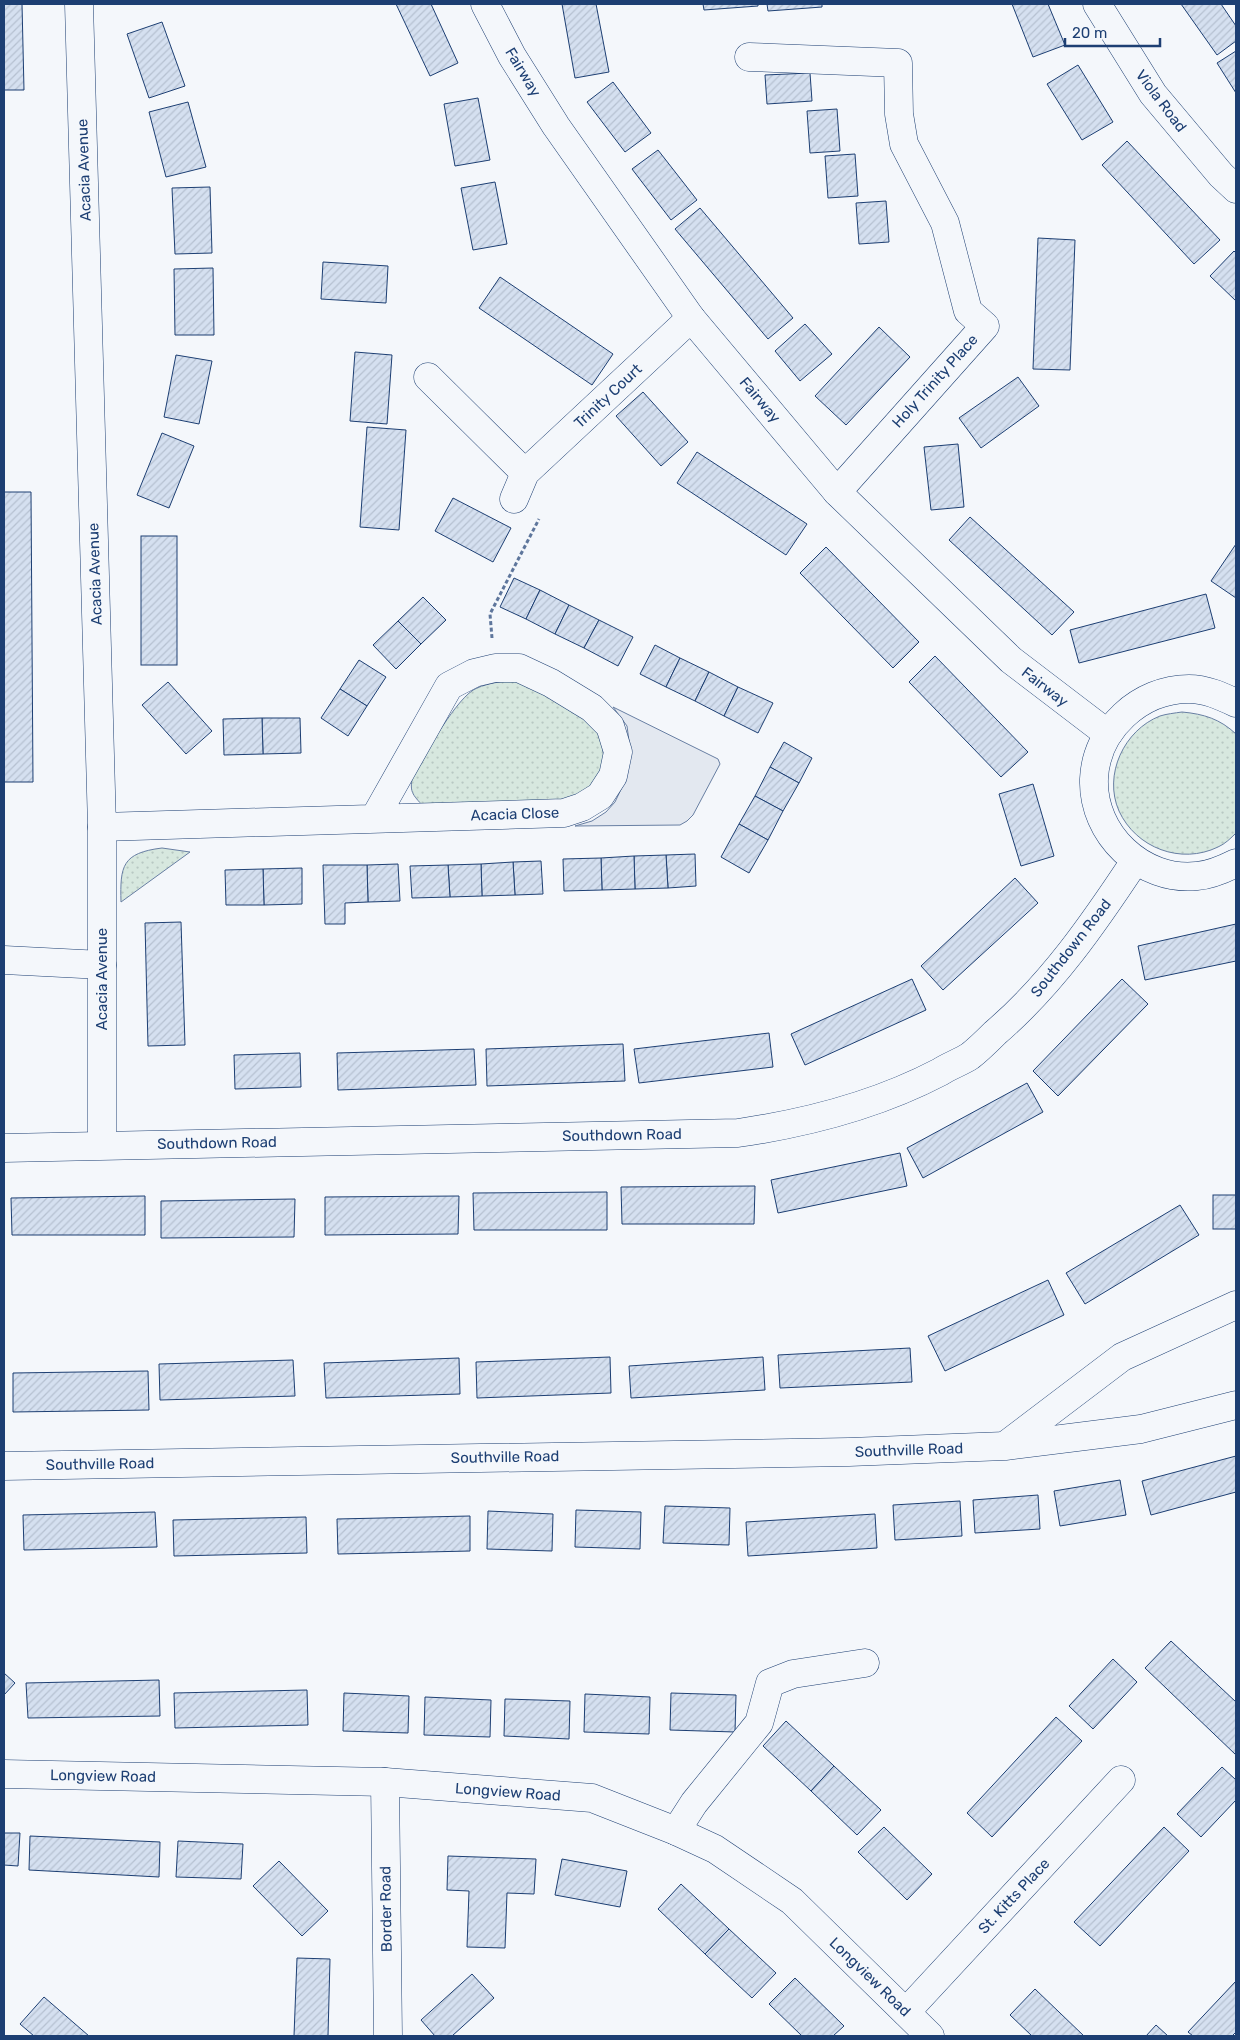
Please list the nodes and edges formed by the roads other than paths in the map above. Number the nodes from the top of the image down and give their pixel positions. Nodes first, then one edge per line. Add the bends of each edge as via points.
1 (79, 4) edge
2 (485, 4) edge
3 (1096, 4) edge
4 (749, 57) dead end
5 (1236, 189) edge
6 (691, 318) junction
7 (428, 377) dead end
8 (525, 474) junction
9 (837, 492) junction
10 (514, 498) road end
11 (1236, 703) edge
12 (1108, 734) junction
13 (374, 819) junction
14 (102, 828) junction
15 (1135, 861) junction
16 (1236, 863) edge
17 (4, 960) edge
18 (102, 965) junction
19 (102, 1145) junction
20 (4, 1148) edge
21 (1236, 1306) edge
22 (1236, 1404) edge
23 (1005, 1446) junction
24 (4, 1466) edge
25 (865, 1663) dead end
26 (4, 1774) edge
27 (1121, 1780) dead end
28 (385, 1782) junction
29 (676, 1831) junction
30 (906, 2012) junction
31 (388, 2036) edge
32 (930, 2036) edge

1 - 14 street, Acacia Avenue
2 - 6 street, Fairway via 512,56 556,126
3 - 5 street, Viola Road via 1153,94
4 - 9 street, Holy Trinity Place via 898,63 899,114 904,144 945,223 968,311 985,326
6 - 8 street, Trinity Court
6 - 9 street, Fairway
7 - 8 street
8 - 10 street, Trinity Court
9 - 12 street, Fairway via 1011,660
11 - 12 street via 1214,693 1190,689 1166,692 1136,705
12 - 15 street via 1098,756 1094,779 1096,803 1104,825 1117,845
13 - 13 street, Acacia Close via 564,813 582,808 600,796 614,776 618,752 610,726 592,708 519,668 494,668 474,673 449,686
13 - 14 street, Acacia Close
14 - 18 street, Acacia Avenue
15 - 16 street via 1154,871 1176,876 1218,872
15 - 19 street, Southdown Road via 1099,916 1052,976 1017,1014 969,1056 920,1082 852,1108 785,1126 738,1133
17 - 18 street
18 - 19 street, Acacia Avenue
19 - 20 street, Southdown Road
21 - 23 street via 1122,1357
22 - 23 street, Southville Road via 1141,1429
23 - 24 street, Southville Road via 849,1452
25 - 29 street via 793,1674 770,1683 759,1723 694,1803
26 - 28 street, Longview Road
27 - 30 street, St. Kitts Place
28 - 29 street, Longview Road via 592,1798
28 - 31 street, Border Road
29 - 30 street, Longview Road via 715,1849 792,1901
30 - 32 street, Longview Road

